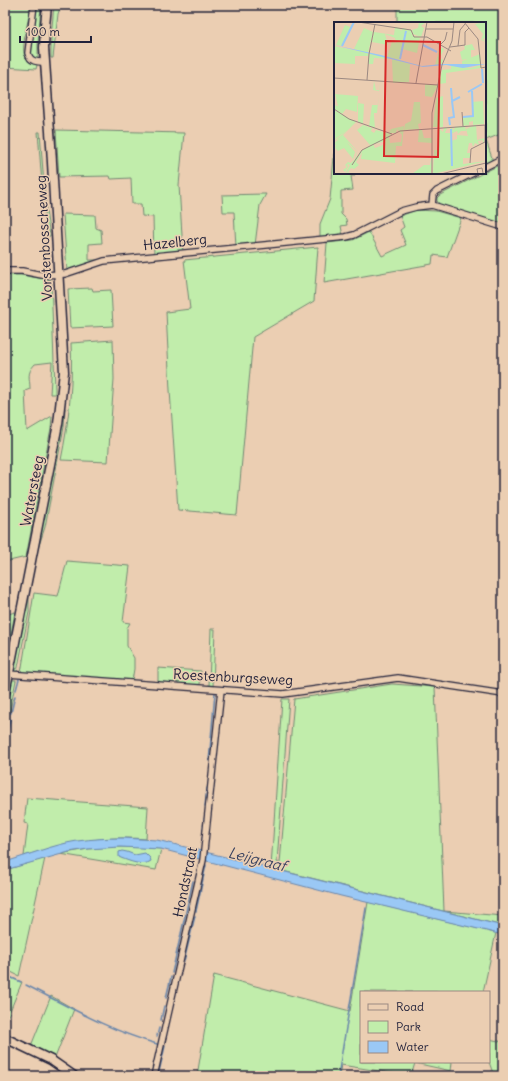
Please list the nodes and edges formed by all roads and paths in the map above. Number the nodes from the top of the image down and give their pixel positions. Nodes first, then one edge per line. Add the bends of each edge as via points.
1 (34, 5) edge
2 (47, 5) edge
3 (45, 62) junction
4 (503, 158) edge
5 (486, 166) edge
6 (471, 174) edge
7 (432, 205) junction
8 (503, 227) edge
9 (5, 271) edge
10 (59, 274) junction
11 (60, 412) joint
12 (8, 674) junction
13 (221, 690) junction
14 (5, 693) edge
15 (503, 694) edge
16 (6, 1040) edge
17 (74, 1076) edge
18 (154, 1076) edge

1 - 3 street via 28,53 31,60
2 - 3 street, Vorstenbosscheweg
3 - 10 street, Vorstenbosscheweg
4 - 5 street
6 - 7 street via 437,191 433,195
7 - 8 street
7 - 10 street, Hazelberg via 401,211 354,235 297,243 104,261 71,273
9 - 10 street, Hazelberg
10 - 11 street, Vorstenbosscheweg via 64,363
11 - 12 street, Watersteeg
12 - 13 street, Roestenburgseweg
12 - 14 street, Watersteeg
13 - 15 street, Roestenburgseweg via 283,694 398,678
13 - 18 street, Hondstraat via 203,860
16 - 17 street via 51,1060

